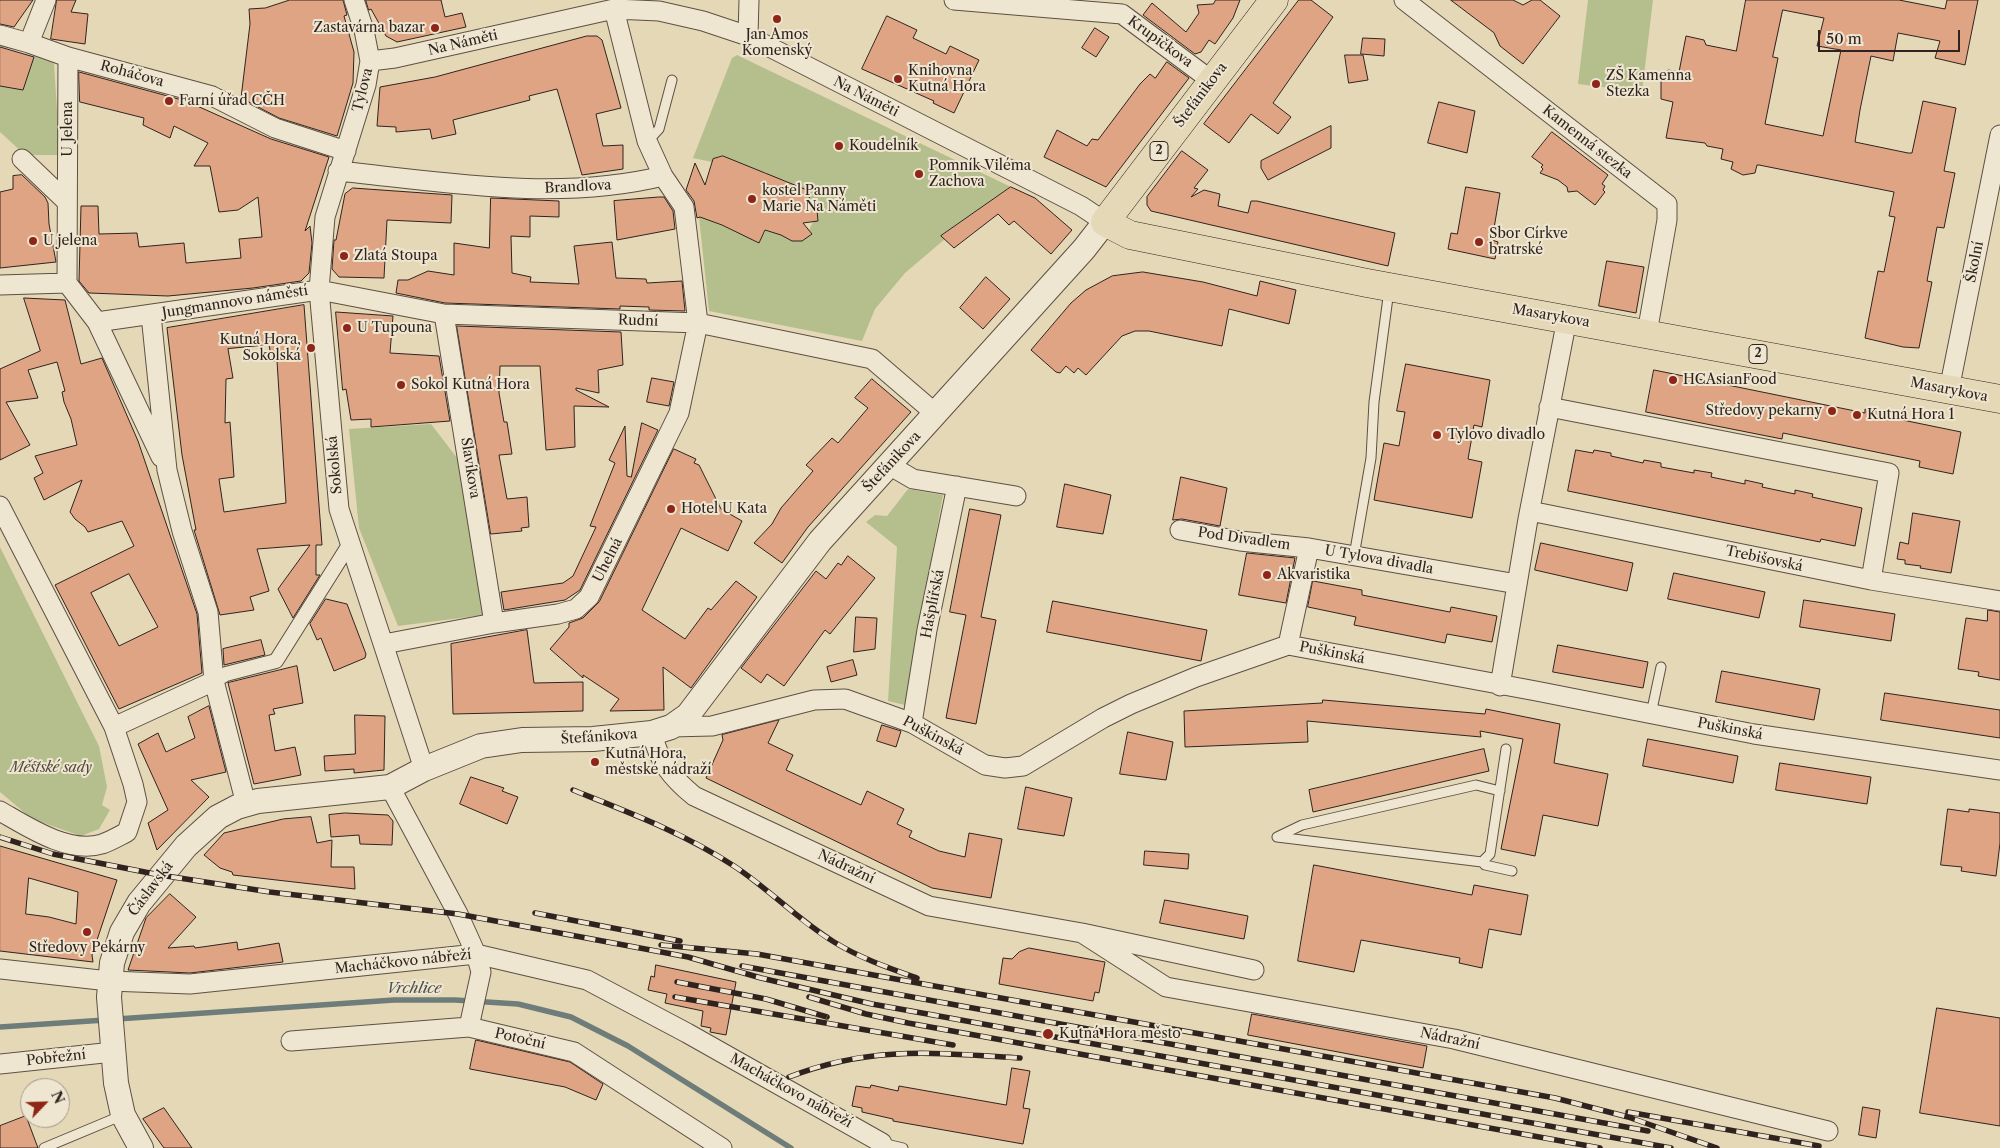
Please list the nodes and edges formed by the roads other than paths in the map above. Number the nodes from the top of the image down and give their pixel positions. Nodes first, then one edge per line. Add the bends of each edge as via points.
1 (46, 0) edge
2 (354, 0) edge
3 (749, 0) edge
4 (954, 0) edge
5 (1274, 0) edge
6 (1404, 0) edge
7 (614, 9) junction
8 (0, 36) edge
9 (748, 36) junction
10 (29, 43) junction
11 (68, 57) junction
12 (370, 61) junction
13 (672, 80) dead end
14 (1212, 81) junction
15 (647, 141) junction
16 (1999, 144) edge
17 (346, 152) junction
18 (22, 159) dead end
19 (338, 172) junction
20 (663, 176) junction
21 (67, 202) junction
22 (1105, 222) junction
23 (68, 282) junction
24 (0, 285) edge
25 (1389, 287) junction
26 (319, 290) junction
27 (444, 314) junction
28 (151, 315) junction
29 (1567, 319) junction
30 (97, 322) junction
31 (698, 323) junction
32 (1647, 333) junction
33 (1949, 390) junction
34 (2000, 399) edge
35 (1549, 407) junction
36 (936, 414) junction
37 (889, 465) junction
38 (167, 470) junction
39 (957, 486) junction
40 (1016, 496) dead end
41 (0, 506) edge
42 (1530, 511) junction
43 (1180, 530) dead end
44 (349, 545) junction
45 (1309, 548) junction
46 (1354, 556) junction
47 (1871, 580) junction
48 (1517, 584) junction
49 (2000, 601) edge
50 (494, 623) junction
51 (384, 644) junction
52 (1288, 645) junction
53 (1661, 667) dead end
54 (214, 681) junction
55 (1500, 686) junction
56 (1651, 714) junction
57 (912, 723) junction
58 (114, 727) junction
59 (661, 730) junction
60 (1506, 749) dead end
61 (424, 769) junction
62 (2000, 770) edge
63 (390, 788) junction
64 (1500, 791) junction
65 (246, 804) junction
66 (0, 811) edge
67 (1482, 862) junction
68 (1512, 871) dead end
69 (1082, 933) junction
70 (476, 954) junction
71 (0, 969) edge
72 (1254, 970) dead end
73 (109, 989) junction
74 (470, 1021) junction
75 (291, 1042) dead end
76 (112, 1047) junction
77 (0, 1064) edge
78 (123, 1115) junction
79 (1828, 1131) dead end
80 (882, 1143) joint
81 (44, 1148) edge
82 (141, 1148) edge
83 (722, 1148) edge
84 (903, 1148) edge

1 - 10 street
2 - 12 street, Tylova
3 - 9 street
4 - 14 street, Krupičkova via 1122,14
5 - 14 main road, Štefánikova / 2
6 - 32 street, Kamenná stezka via 1666,204 1667,220
7 - 9 street, Na Náměti via 659,11
7 - 12 street, Na Náměti
7 - 15 street
8 - 10 street, Roháčova
9 - 22 street, Na Náměti via 1081,206
10 - 11 street, Roháčova
11 - 17 street, Roháčova via 212,96 275,128
11 - 21 street, U Jelena
12 - 17 street, Tylova
13 - 15 lane via 658,129
14 - 22 main road, Štefánikova / 2
15 - 20 street
16 - 33 street, Školní
17 - 19 street, Sokolská
18 - 21 street
19 - 20 street, Brandlova via 522,189 631,184
19 - 26 street, Sokolská via 325,217
20 - 31 street via 684,207
21 - 23 street, U Jelena
22 - 25 main road, Masarykova / 2 via 1130,235
22 - 36 street, Štefánikova
23 - 24 street
23 - 30 street, Jungmannovo náměstí
25 - 29 main road, Masarykova / 2
25 - 46 lane via 1374,402 1371,458
26 - 27 street, Rudní
26 - 28 street, Jungmannovo náměstí
26 - 44 street, Sokolská via 339,509
27 - 31 street, Rudní
27 - 50 street, Slavíkova
28 - 30 street, Jungmannovo náměstí
28 - 38 street, Jungmannovo náměstí
29 - 32 main road, Masarykova / 2
29 - 35 street
30 - 38 street, Jungmannovo náměstí
31 - 36 street, Rudní via 872,359
31 - 50 street, Uhelná via 679,413 589,597 576,610
32 - 33 main road, Masarykova / 2
33 - 34 main road, Masarykova / 2
35 - 42 street
35 - 47 street via 1889,473
36 - 37 street, Štefánikova
37 - 39 street via 913,479
37 - 59 street, Štefánikova via 820,541 688,715
38 - 54 street, Jungmannovo náměstí via 182,532 208,612
39 - 40 street
39 - 57 street, Hašplířská via 927,630
41 - 58 street
42 - 47 street, Trebišovská
42 - 48 street
43 - 45 street, Pod Divadlem via 1240,541
44 - 51 street, Sokolská
44 - 54 street via 276,661 226,674
45 - 46 street, U Tylova divadla
45 - 52 street, U Tylova divadla
46 - 48 street, U Tylova divadla
47 - 49 street, Trebišovská
48 - 55 street
50 - 51 street, Uhelná
51 - 61 street, Sokolská
52 - 55 street, Puškinská
52 - 57 street, Puškinská via 1196,677 1103,718 1023,766 986,765
53 - 56 lane
54 - 58 street
54 - 65 street, Jungmannovo náměstí
55 - 56 street, Puškinská
56 - 62 street, Puškinská via 1763,735
57 - 59 street, Puškinská via 845,698 830,698 712,726
58 - 66 street via 137,802 127,832 102,844 82,845 36,832
59 - 61 street, Štefánikova via 593,739 522,740 481,746
59 - 69 street, Nádražní via 657,753 675,780 694,796 929,906
60 - 64 lane
61 - 63 street, Čáslavská
63 - 65 street, Čáslavská
63 - 70 street
64 - 67 lane via 1490,854
64 - 67 lane via 1476,784 1302,825 1277,837
65 - 73 street, Čáslavská via 218,817 198,832 148,890 122,932
67 - 68 lane
69 - 72 street, Nádražní
69 - 79 street, Nádražní via 1166,986 1454,1039
70 - 73 street, Macháčkovo nábřeží via 190,984
70 - 74 street via 481,972
70 - 80 street, Macháčkovo nábřeží via 587,980
71 - 73 street, Macháčkovo nábřeží
73 - 76 street, Čáslavská
74 - 75 street, Potoční
74 - 83 street, Potoční via 574,1052
76 - 77 street, Pobřežní
76 - 78 street, Čáslavská
78 - 81 lane
78 - 82 street, Čáslavská
80 - 84 lane

